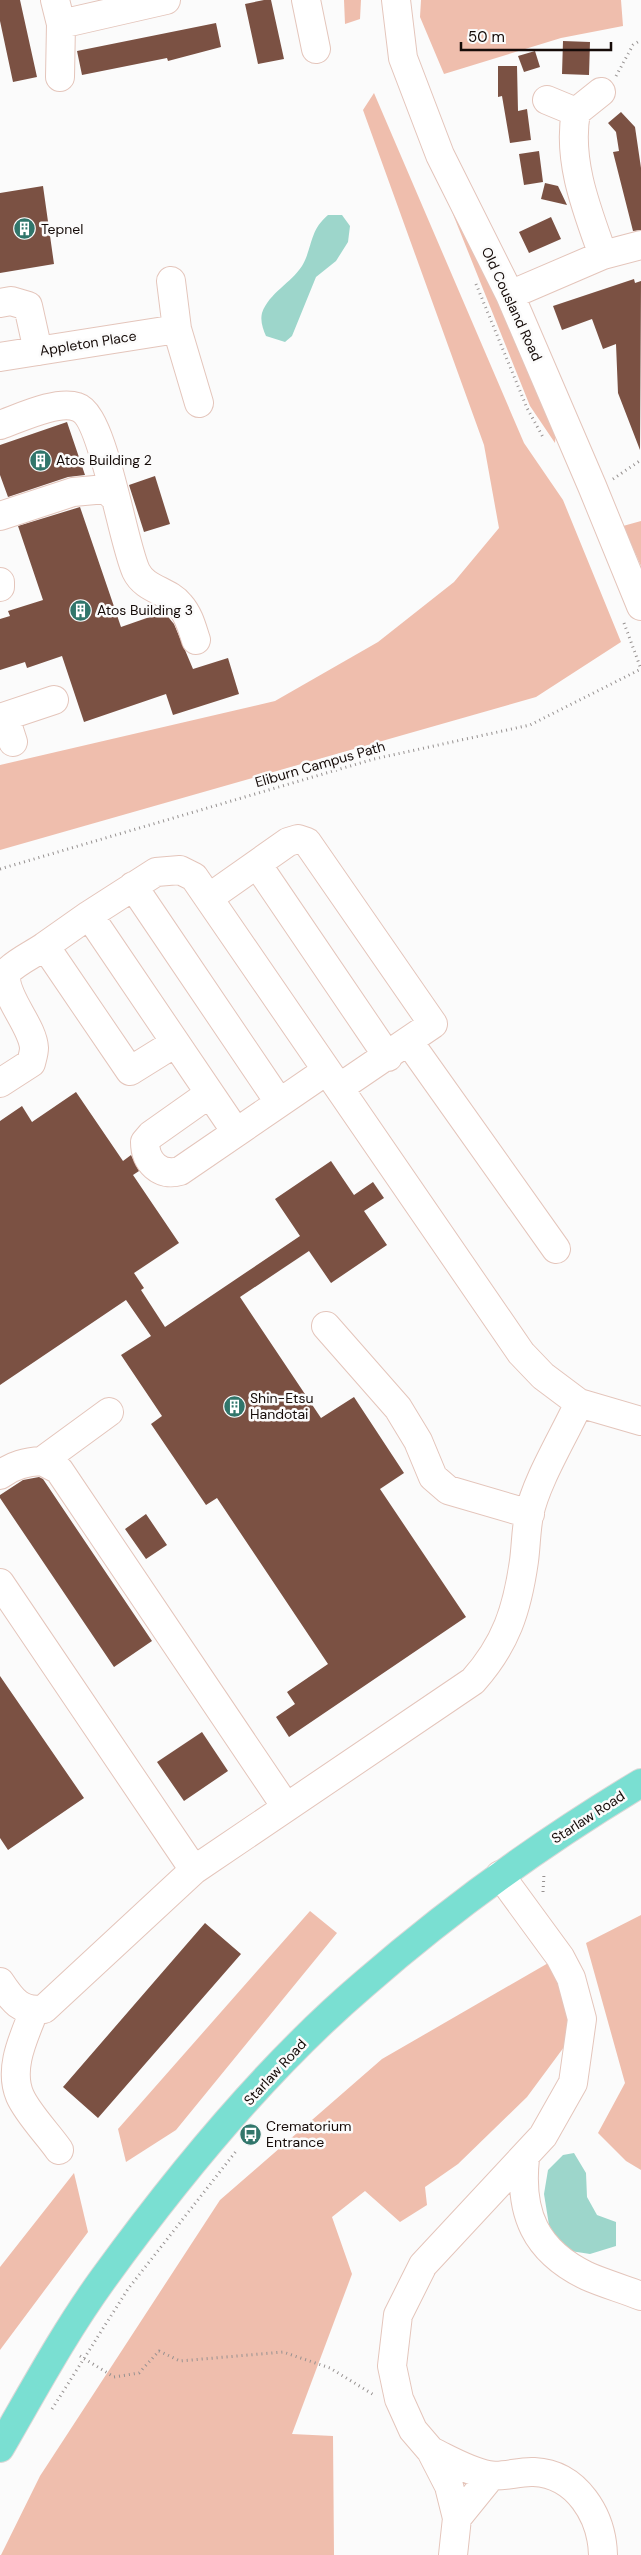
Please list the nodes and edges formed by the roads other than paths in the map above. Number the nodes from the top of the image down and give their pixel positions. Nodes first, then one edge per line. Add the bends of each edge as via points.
1 (166, 0) edge
2 (306, 0) edge
3 (396, 0) edge
4 (58, 12) edge
5 (316, 49) dead end
6 (60, 77) dead end
7 (602, 92) road end
8 (547, 100) dead end
9 (576, 112) junction
10 (641, 245) edge
11 (603, 255) junction
12 (172, 281) dead end
13 (510, 295) junction
14 (0, 303) edge
15 (177, 329) junction
16 (38, 351) junction
17 (0, 357) edge
18 (199, 403) dead end
19 (0, 425) edge
20 (114, 497) junction
21 (0, 516) edge
22 (0, 582) edge
23 (0, 587) edge
24 (641, 606) edge
25 (196, 640) dead end
26 (54, 700) dead end
27 (6, 726) edge
28 (256, 864) junction
29 (133, 886) junction
30 (210, 897) junction
31 (89, 915) junction
32 (45, 946) junction
33 (175, 1043) junction
34 (398, 1049) junction
35 (332, 1080) junction
36 (0, 1083) edge
37 (210, 1094) junction
38 (279, 1102) junction
39 (236, 1132) junction
40 (556, 1249) dead end
41 (326, 1326) dead end
42 (579, 1403) junction
43 (109, 1412) dead end
44 (641, 1421) edge
45 (42, 1461) junction
46 (0, 1474) edge
47 (530, 1514) junction
48 (0, 1583) edge
49 (641, 1783) edge
50 (286, 1807) junction
51 (194, 1870) junction
52 (500, 1875) junction
53 (0, 1982) edge
54 (34, 2011) junction
55 (59, 2150) dead end
56 (525, 2158) junction
57 (641, 2296) edge
58 (0, 2448) edge
59 (432, 2451) junction
60 (491, 2476) junction
61 (457, 2518) junction
62 (453, 2555) edge
63 (603, 2555) edge

1 - 4 street
2 - 5 street
3 - 13 street, Old Cousland Road via 403,58 440,155
4 - 6 street
7 - 9 street
8 - 9 street
9 - 11 street via 574,157
10 - 11 street
11 - 13 street
12 - 15 street
13 - 24 street, Old Cousland Road
14 - 16 street via 11,301 28,306
15 - 16 street, Appleton Place
15 - 18 street
16 - 17 street, Appleton Place
19 - 20 street via 63,405 77,406 87,412 110,473
20 - 21 street via 106,489 72,492
20 - 25 street via 137,572 146,585 180,605
22 - 23 street
26 - 27 street
28 - 30 street
28 - 34 street
28 - 34 street via 288,842 298,839 307,842 433,1024
29 - 30 street via 156,872 180,870 194,877
29 - 31 street
29 - 38 street
30 - 35 street
31 - 32 street
31 - 33 street
32 - 33 street via 130,1071
32 - 36 street via 8,972 3,981 3,990 25,1025 34,1047 31,1063
33 - 37 street
34 - 35 street
34 - 40 street
35 - 38 street
35 - 42 street via 521,1353 543,1376
37 - 39 street
37 - 39 street via 145,1142 145,1150 152,1163 161,1172 180,1171
38 - 39 street
41 - 47 street via 398,1408 418,1441 433,1477 448,1490
42 - 44 street
42 - 47 street
43 - 45 street
45 - 46 street via 27,1462
45 - 50 street via 59,1470
47 - 50 street via 517,1603 506,1635 491,1661 451,1698
48 - 51 street
49 - 52 main road, Starlaw Road
50 - 51 street
51 - 54 street via 52,2003
52 - 56 street via 560,1957 571,1978 582,2020 573,2083 543,2136
52 - 58 main road, Starlaw Road via 363,1985 273,2071 196,2160 103,2280 60,2344
53 - 54 street via 12,2000 22,2008
54 - 55 street via 20,2046 15,2074 20,2096
56 - 57 street via 522,2184 528,2212 538,2235 555,2256 587,2276
56 - 59 street via 423,2265 398,2315 392,2366 398,2399 413,2430
59 - 60 street via 472,2471
59 - 61 street via 449,2486
60 - 61 street
60 - 63 street via 535,2472 559,2477 580,2495 597,2519
61 - 62 street

